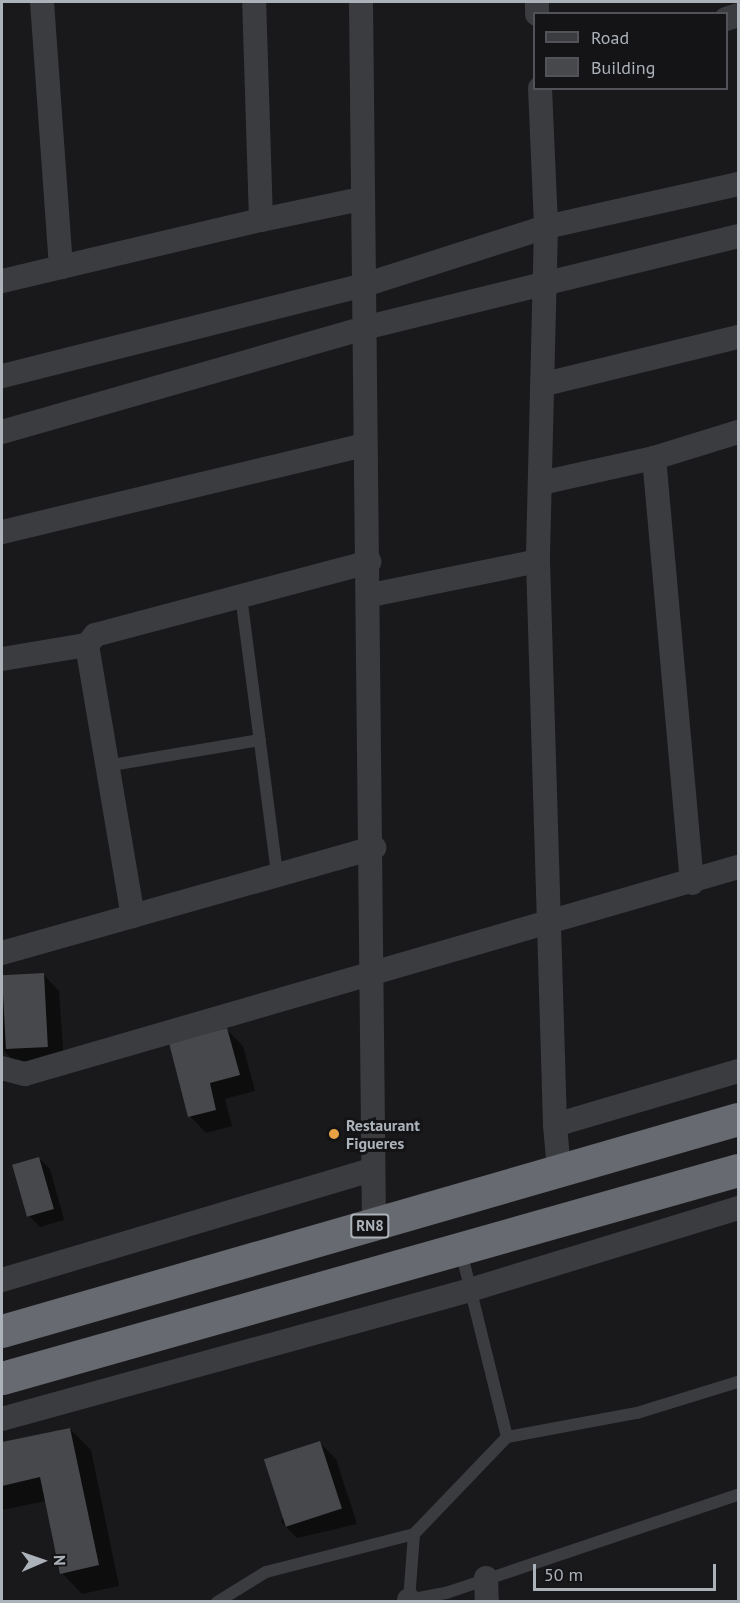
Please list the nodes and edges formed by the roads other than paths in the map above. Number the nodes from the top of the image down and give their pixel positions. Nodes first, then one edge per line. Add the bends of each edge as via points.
1 (42, 2) edge
2 (254, 2) edge
3 (361, 2) edge
4 (540, 90) edge
5 (738, 184) edge
6 (361, 199) junction
7 (261, 220) junction
8 (546, 227) junction
9 (738, 236) edge
10 (61, 267) junction
11 (2, 281) edge
12 (543, 283) junction
13 (361, 286) junction
14 (364, 328) junction
15 (738, 337) edge
16 (2, 376) edge
17 (545, 384) junction
18 (2, 432) edge
19 (738, 432) edge
20 (363, 445) junction
21 (654, 458) junction
22 (541, 483) junction
23 (2, 532) edge
24 (538, 561) junction
25 (369, 562) junction
26 (371, 595) junction
27 (241, 596) junction
28 (87, 645) junction
29 (2, 659) edge
30 (260, 741) junction
31 (106, 766) junction
32 (374, 848) junction
33 (738, 867) edge
34 (277, 875) junction
35 (692, 883) junction
36 (133, 916) junction
37 (549, 924) junction
38 (2, 953) edge
39 (370, 977) junction
40 (2, 1068) edge
41 (738, 1071) edge
42 (738, 1119) edge
43 (555, 1125) junction
44 (372, 1170) junction
45 (738, 1170) edge
46 (559, 1171) junction
47 (738, 1209) edge
48 (374, 1225) junction
49 (461, 1251) junction
50 (2, 1280) edge
51 (470, 1290) junction
52 (2, 1331) edge
53 (2, 1377) edge
54 (738, 1382) edge
55 (2, 1419) edge
56 (507, 1437) junction
57 (738, 1495) edge
58 (414, 1534) junction
59 (487, 1590) edge
60 (409, 1601) edge
61 (217, 1602) edge

1 - 10 street
2 - 7 street
3 - 6 street
4 - 8 street
5 - 8 street
6 - 7 street
6 - 13 street
7 - 10 street
8 - 12 street
8 - 13 street
9 - 12 street
10 - 11 street
12 - 14 street
12 - 17 street
13 - 14 street
13 - 16 street
14 - 18 street
14 - 20 street
15 - 17 street
17 - 22 street
19 - 21 street
20 - 23 street
20 - 25 street
21 - 22 street
21 - 35 street
22 - 24 street
24 - 26 street
24 - 37 street
25 - 26 street
25 - 27 street
26 - 32 street
27 - 28 street via 95,635
27 - 30 lane
28 - 29 street
28 - 31 street
30 - 31 lane
30 - 34 lane
31 - 36 street
32 - 34 street
32 - 39 street
33 - 35 street
34 - 36 street
35 - 37 street
36 - 38 street
37 - 39 street
37 - 43 street
39 - 40 street via 25,1074
39 - 44 street
41 - 43 street
42 - 46 highway, RN8
43 - 46 street
44 - 48 street
44 - 50 street
45 - 49 highway
46 - 48 highway, RN8
47 - 51 street
48 - 52 highway, RN8
49 - 51 lane
49 - 53 highway
51 - 55 street
51 - 56 lane
54 - 56 lane via 637,1413
56 - 58 lane
57 - 59 lane
58 - 60 lane
58 - 61 lane via 266,1572
59 - 60 lane

